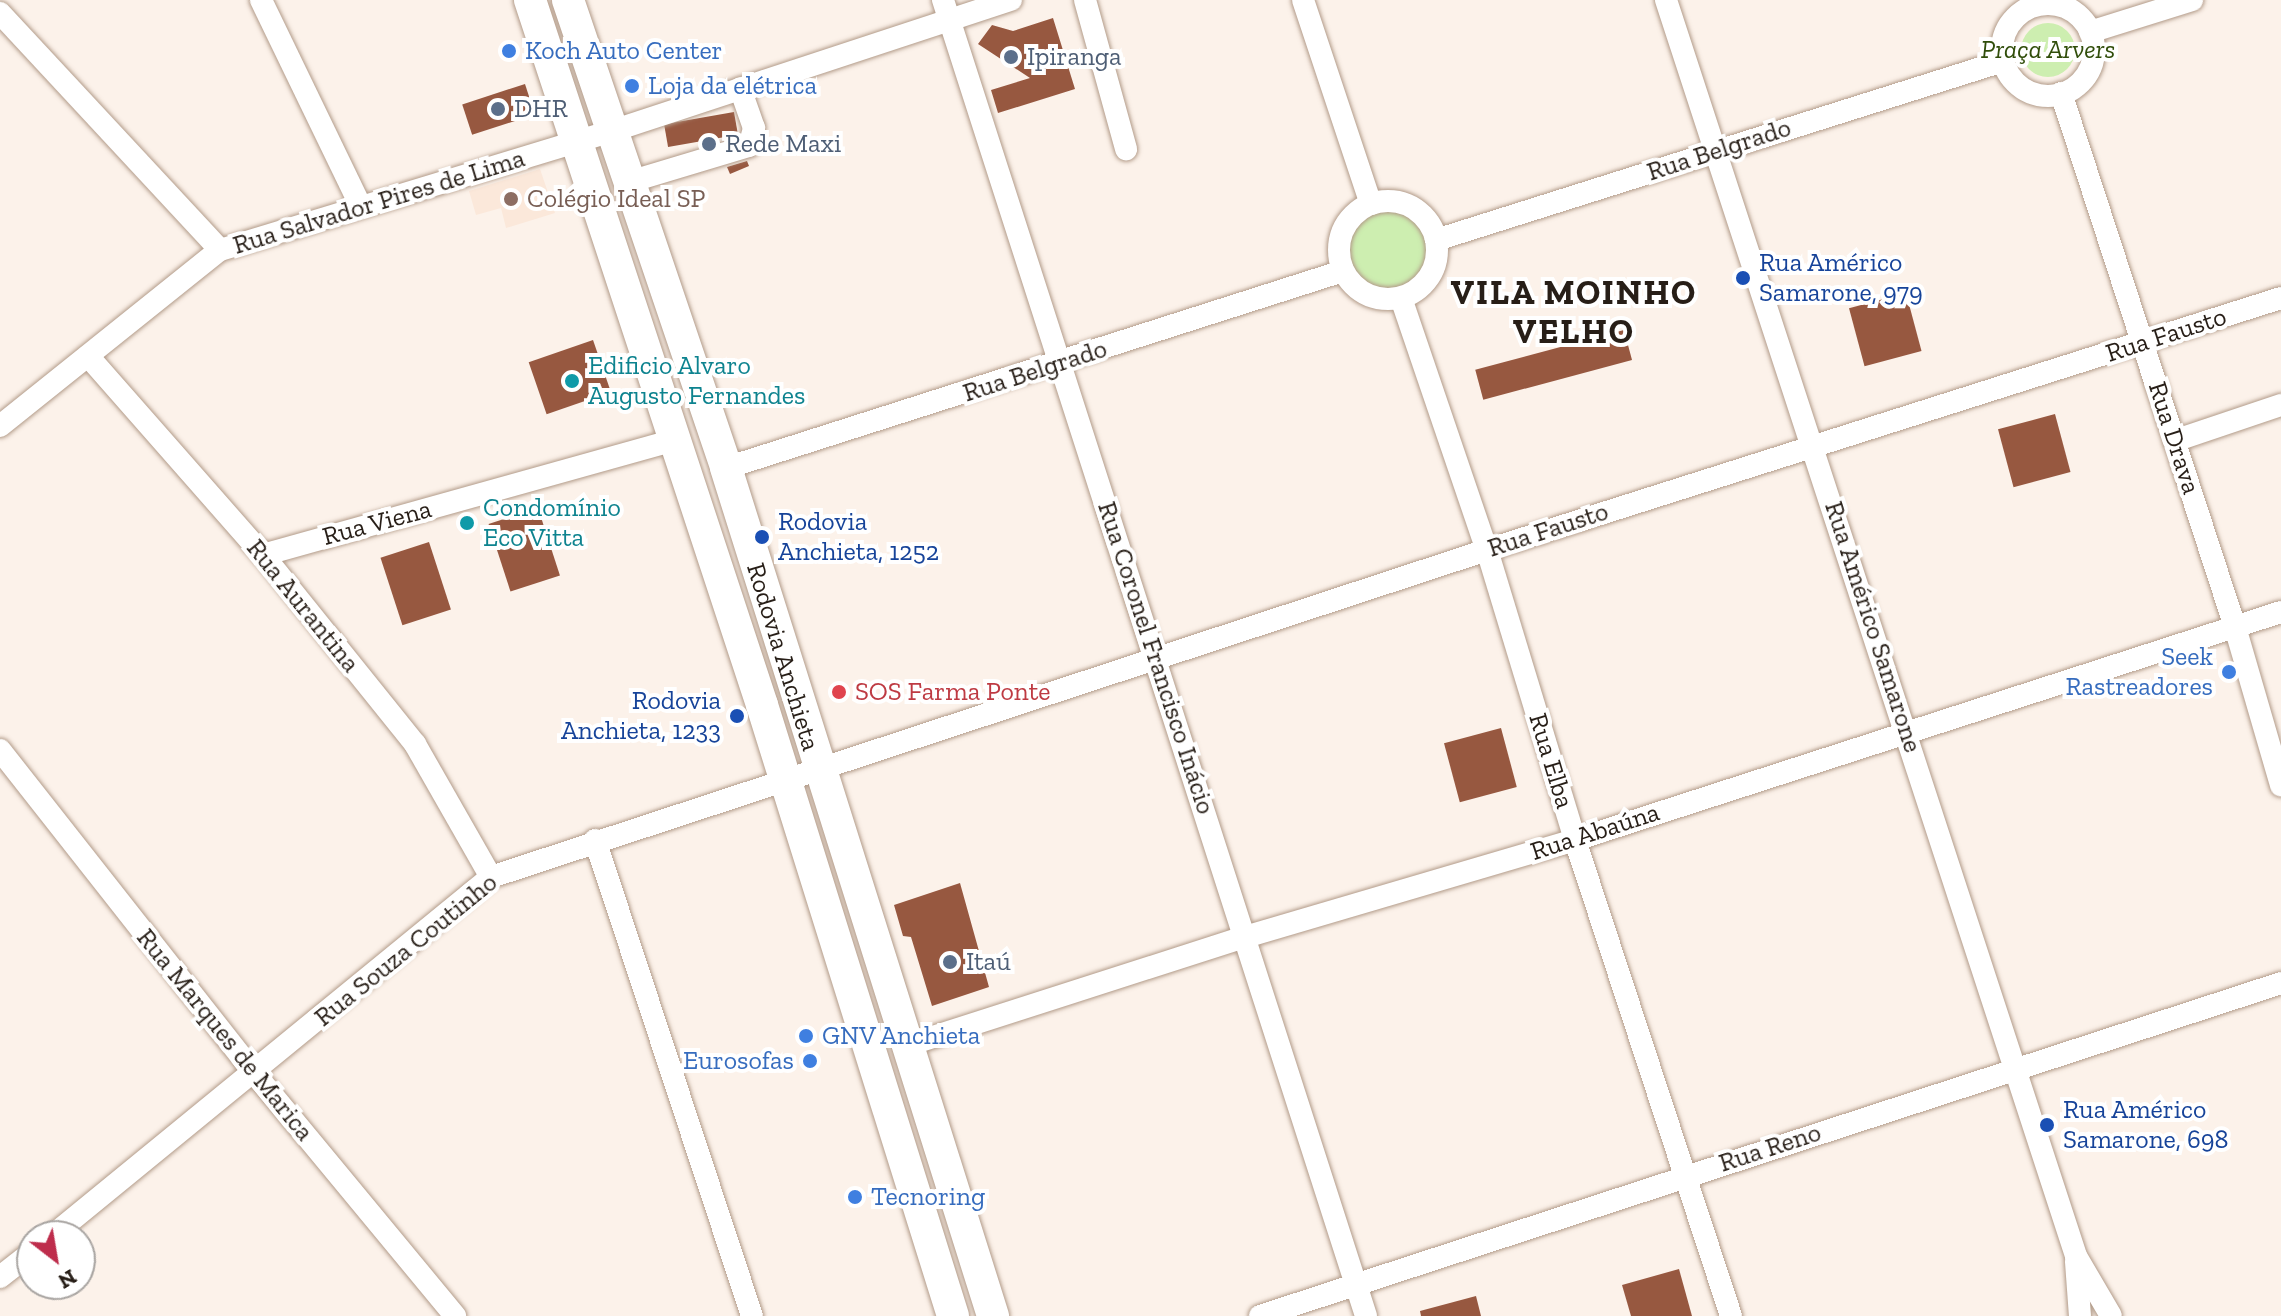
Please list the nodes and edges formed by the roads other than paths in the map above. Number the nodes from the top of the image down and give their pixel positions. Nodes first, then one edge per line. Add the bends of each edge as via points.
1 (261, 0) edge
2 (530, 0) edge
3 (568, 0) edge
4 (1011, 0) edge
5 (1085, 0) edge
6 (1303, 0) edge
7 (1666, 0) edge
8 (2192, 0) edge
9 (2032, 3) edge
10 (946, 10) edge
11 (0, 13) edge
12 (2090, 32) junction
13 (2003, 61) junction
14 (740, 88) junction
15 (2061, 93) junction
16 (612, 131) junction
17 (578, 142) junction
18 (1126, 149) dead end
19 (1716, 151) junction
20 (629, 182) junction
21 (1371, 204) junction
22 (360, 205) junction
23 (1436, 240) junction
24 (220, 250) junction
25 (1343, 271) junction
26 (1401, 298) junction
27 (2281, 298) edge
28 (2142, 343) junction
29 (88, 356) junction
30 (1060, 364) junction
31 (2281, 405) edge
32 (3, 418) edge
33 (675, 440) junction
34 (2174, 441) junction
35 (1814, 446) junction
36 (726, 468) junction
37 (1487, 550) junction
38 (263, 555) junction
39 (2281, 612) edge
40 (2235, 627) junction
41 (1157, 657) junction
42 (1907, 729) junction
43 (0, 750) edge
44 (816, 769) junction
45 (786, 780) junction
46 (2281, 785) edge
47 (595, 840) junction
48 (1575, 840) junction
49 (491, 877) junction
50 (1245, 937) junction
51 (2281, 983) edge
52 (908, 1045) junction
53 (2014, 1070) junction
54 (255, 1074) junction
55 (1686, 1175) junction
56 (72, 1220) edge
57 (2076, 1256) junction
58 (16, 1264) edge
59 (0, 1277) edge
60 (1356, 1285) junction
61 (455, 1316) edge
62 (752, 1316) edge
63 (953, 1316) edge
64 (993, 1316) edge
65 (1260, 1316) edge
66 (1366, 1316) edge
67 (1731, 1316) edge
68 (2080, 1316) edge
69 (2110, 1316) edge

1 - 22 street
2 - 17 highway, Rodovia Anchieta
3 - 16 highway, Rodovia Anchieta
4 - 10 street, Rua Salvador Pires de Lima
5 - 18 street
6 - 21 street
7 - 19 street, Rua Américo Samarone
8 - 12 street
9 - 12 street via 2067,8
9 - 13 street via 2007,28
10 - 14 street, Rua Salvador Pires de Lima
10 - 30 street, Rua Coronel Francisco Inácio
11 - 24 street
12 - 15 street via 2089,69
13 - 15 street via 2025,89
13 - 19 street, Rua Belgrado
14 - 16 street, Rua Salvador Pires de Lima
14 - 20 street via 754,128 749,146
15 - 28 street, Rua Drava
16 - 17 street, Rua Salvador Pires de Lima
16 - 20 highway, Rodovia Anchieta
17 - 22 street, Rua Salvador Pires de Lima
17 - 33 highway, Rodovia Anchieta
19 - 23 street, Rua Belgrado
19 - 35 street, Rua Américo Samarone
20 - 36 highway, Rodovia Anchieta
21 - 23 street via 1404,204 1430,224
21 - 25 street via 1342,231
22 - 24 street, Rua Salvador Pires de Lima
23 - 26 street via 1433,269 1425,282
24 - 29 street, Rua Salvador Pires de Lima
25 - 26 street via 1361,292
25 - 30 street, Rua Belgrado
26 - 37 street, Rua Elba
27 - 28 street, Rua Fausto
28 - 34 street, Rua Drava
28 - 35 street, Rua Fausto
29 - 32 street, Rua Salvador Pires de Lima
29 - 38 street, Rua Aurantina
30 - 36 street, Rua Belgrado
30 - 41 street, Rua Coronel Francisco Inácio
31 - 34 street
33 - 38 street, Rua Viena
33 - 45 highway, Rodovia Anchieta
34 - 40 street, Rua Drava
35 - 37 street, Rua Fausto
35 - 42 street, Rua Américo Samarone
36 - 44 highway, Rodovia Anchieta
37 - 41 street, Rua Fausto
37 - 48 street, Rua Elba
38 - 49 street, Rua Aurantina via 415,744
39 - 40 street, Rua Abaúna
40 - 42 street, Rua Abaúna
40 - 46 street, Rua Drava
41 - 44 street, Rua Fausto
41 - 50 street, Rua Coronel Francisco Inácio
42 - 48 street, Rua Abaúna
42 - 53 street, Rua Américo Samarone
43 - 54 street, Rua Marques de Marica
44 - 45 street, Rua Souza Coutinho
44 - 52 highway, Rodovia Anchieta
45 - 47 street, Rua Souza Coutinho
45 - 63 highway, Rodovia Anchieta
47 - 49 street, Rua Souza Coutinho
47 - 62 street
48 - 50 street, Rua Abaúna
48 - 55 street, Rua Elba
49 - 54 street, Rua Souza Coutinho
50 - 52 street, Rua Abaúna
50 - 60 street, Rua Coronel Francisco Inácio
51 - 53 street, Rua Reno
52 - 64 highway, Rodovia Anchieta
53 - 55 street, Rua Reno
53 - 57 street, Rua Américo Samarone
54 - 56 street, Rua Souza Coutinho
54 - 61 street, Rua Marques de Marica
55 - 60 street, Rua Reno
55 - 67 street, Rua Elba
57 - 68 street, Rua Américo Samarone
57 - 69 street, Rua Américo Samarone
58 - 59 street
60 - 65 street, Rua Reno
60 - 66 street, Rua Coronel Francisco Inácio

